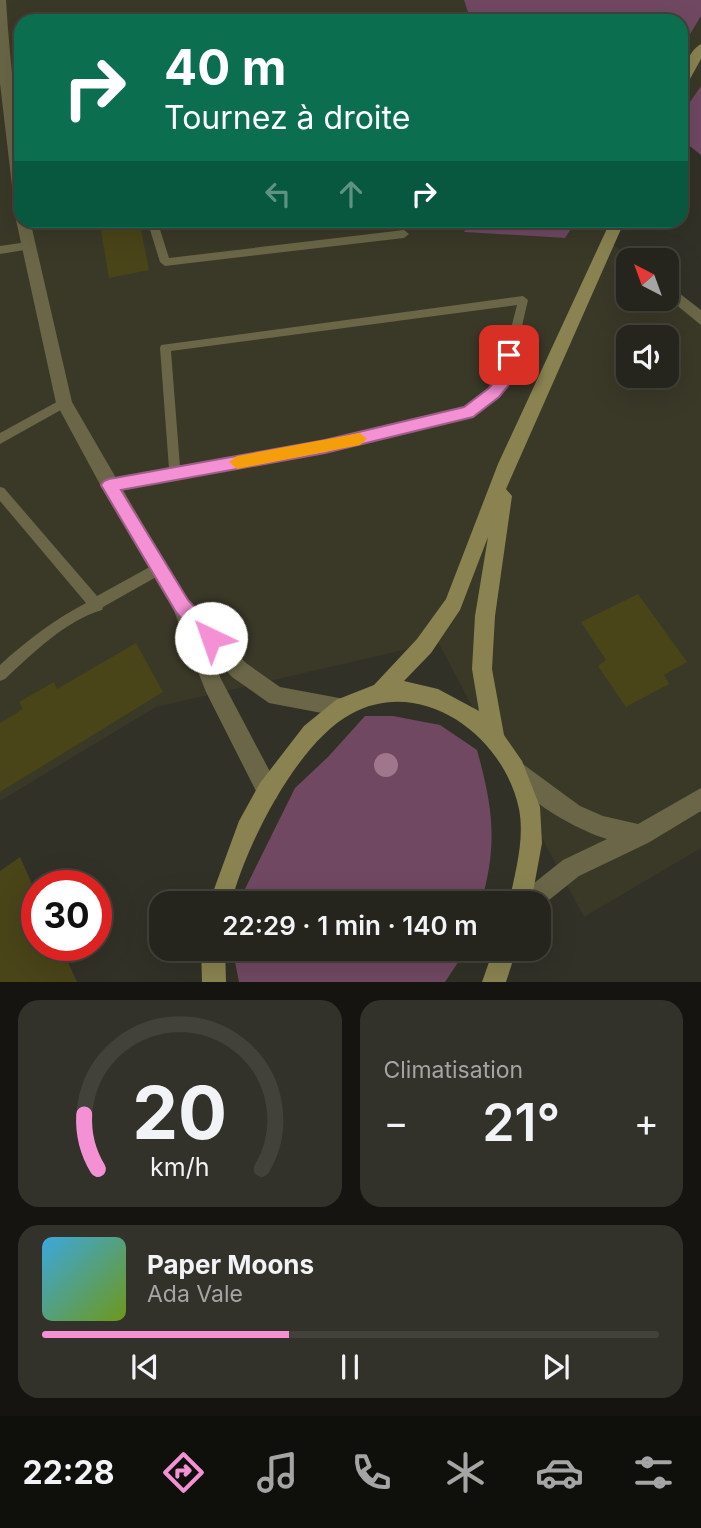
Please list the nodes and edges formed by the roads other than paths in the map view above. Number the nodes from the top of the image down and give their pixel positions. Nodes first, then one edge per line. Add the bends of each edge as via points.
1 (0, 0) edge
2 (701, 48) edge
3 (688, 72) edge
4 (14, 123) edge
5 (24, 228) edge
6 (154, 228) edge
7 (614, 228) edge
8 (404, 234) dead end
9 (27, 246) junction
10 (0, 250) edge
11 (679, 299) dead end
12 (701, 319) edge
13 (64, 403) junction
14 (0, 439) edge
15 (507, 464) junction
16 (175, 474) junction
17 (109, 485) junction
18 (0, 492) edge
19 (160, 568) junction
20 (97, 606) junction
21 (182, 606) junction
22 (0, 674) edge
23 (381, 692) junction
24 (343, 707) junction
25 (494, 737) junction
26 (516, 769) junction
27 (268, 791) junction
28 (701, 799) edge
29 (640, 835) junction
30 (223, 891) edge
31 (522, 891) edge
32 (542, 891) edge
33 (213, 961) edge
34 (501, 961) edge
35 (214, 982) edge
36 (494, 982) edge

1 - 4 street
2 - 3 main road
5 - 9 street
6 - 8 lane via 165,262
7 - 15 main road
9 - 10 lane
9 - 13 street
11 - 12 street
13 - 14 lane
13 - 17 street
15 - 23 main road via 453,604 424,646
15 - 25 main road via 482,669
16 - 16 lane via 325,447 468,412 503,382 523,300 165,348
16 - 17 lane
17 - 19 street
18 - 20 lane
19 - 20 lane
19 - 21 street
20 - 22 lane via 60,624
21 - 24 street via 239,670 276,696
21 - 27 street via 214,684
23 - 24 main road
23 - 25 main road via 419,693 465,712
24 - 27 main road via 311,733
25 - 26 main road
26 - 29 street via 551,801 580,818 614,832
26 - 31 main road via 529,808 530,855
27 - 30 main road via 247,829
28 - 29 street
29 - 32 street via 571,868
33 - 35 main road
34 - 36 main road

